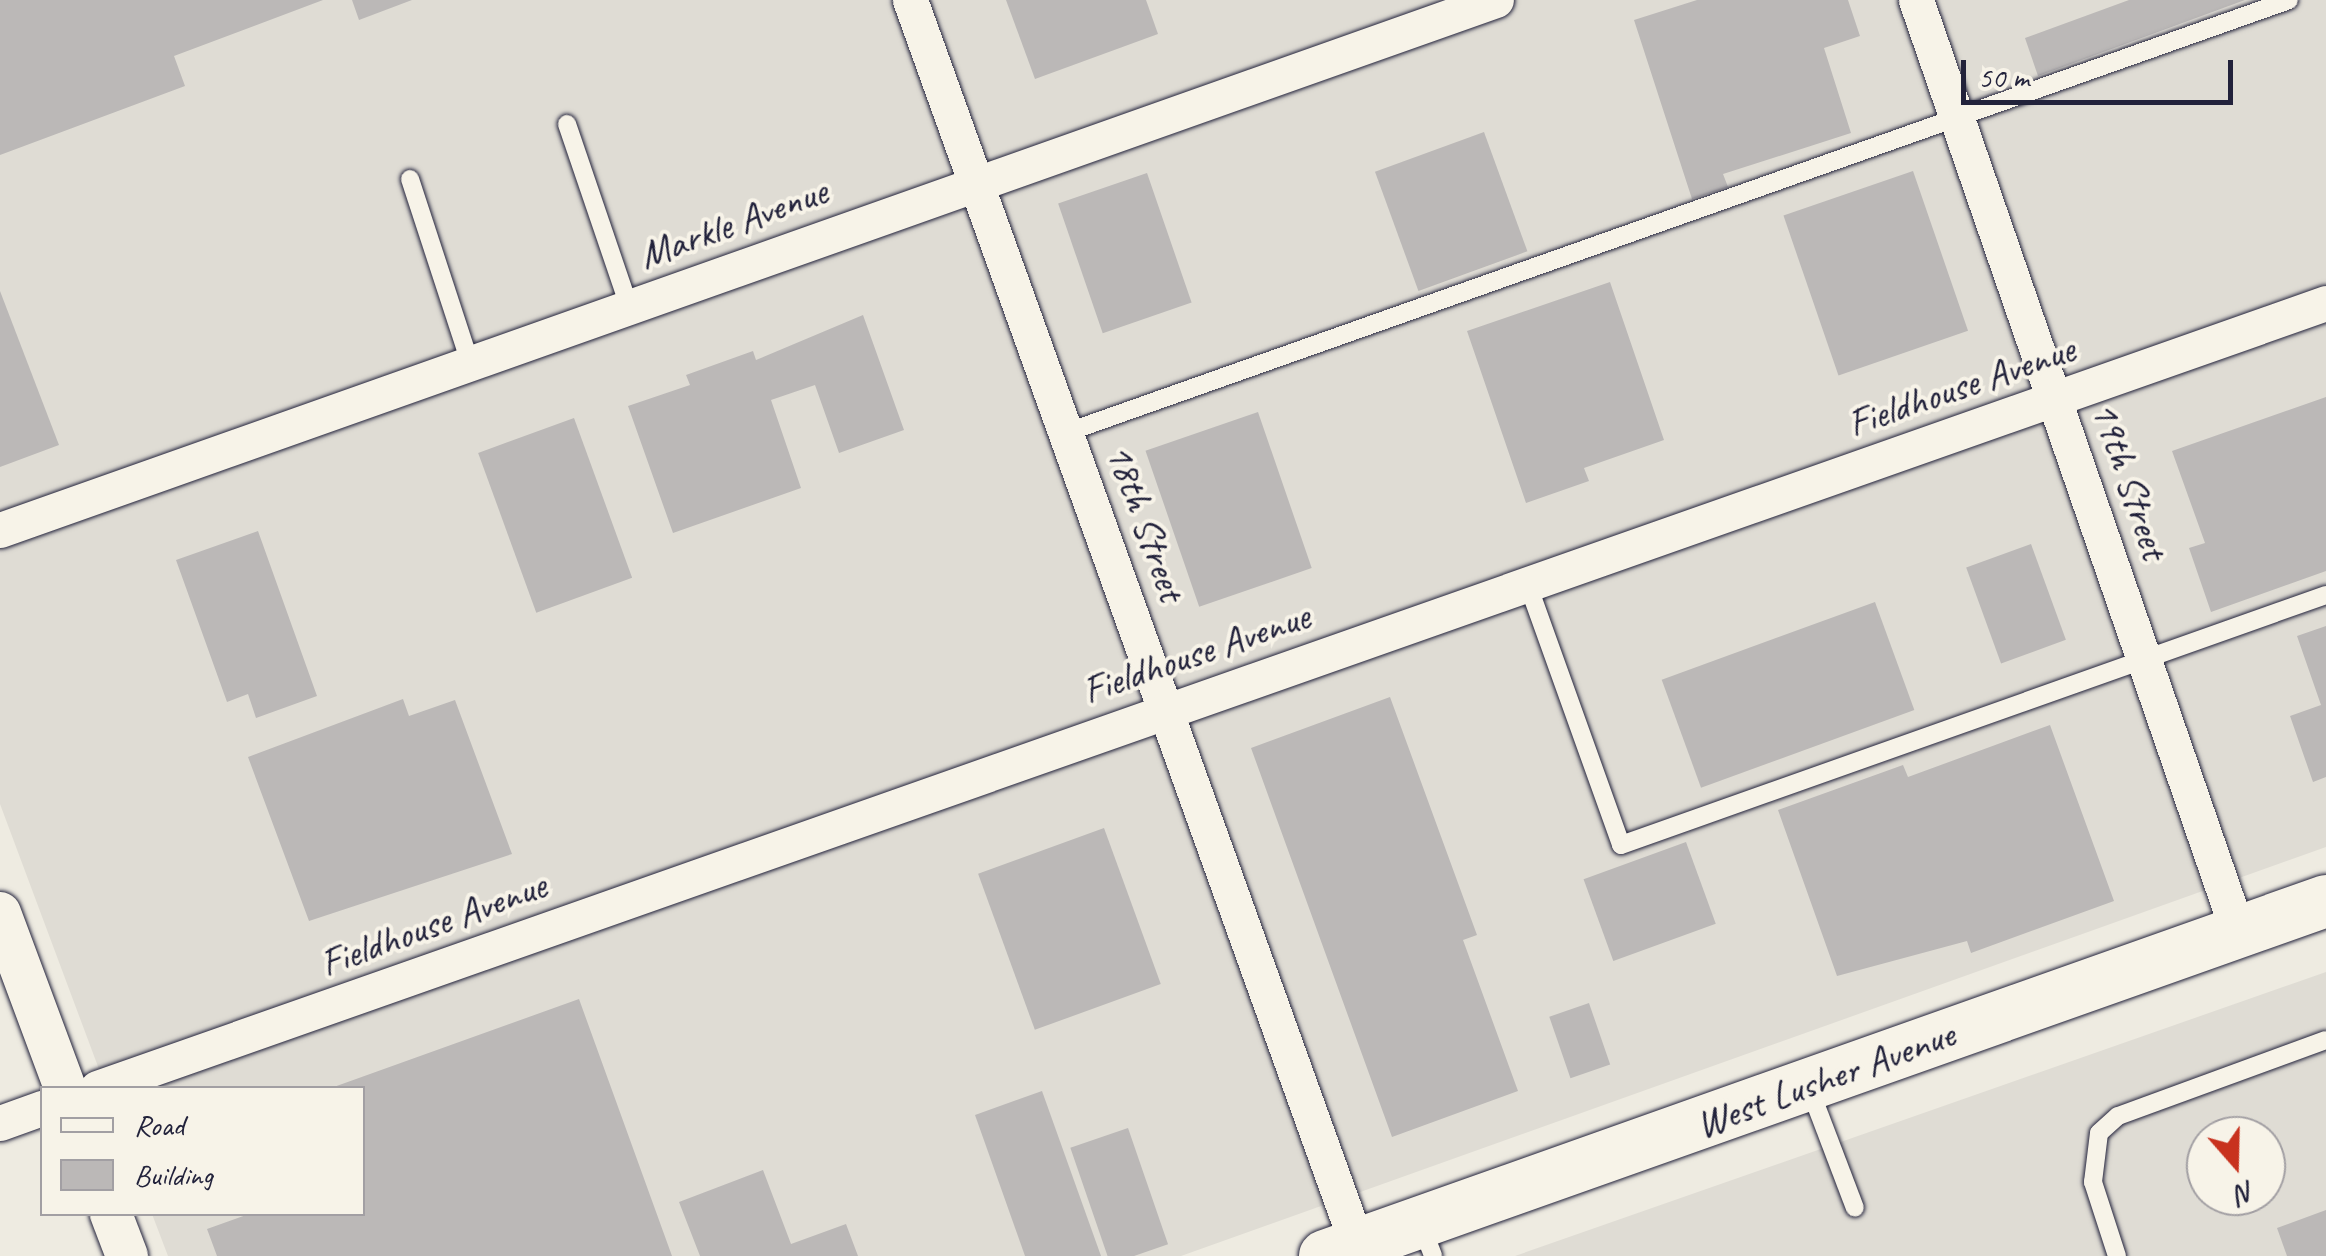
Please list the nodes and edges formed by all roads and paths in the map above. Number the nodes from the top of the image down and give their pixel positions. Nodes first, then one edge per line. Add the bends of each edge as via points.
1 (910, 0) edge
2 (1496, 0) edge
3 (1916, 0) edge
4 (2289, 0) edge
5 (1958, 117) junction
6 (567, 124) dead end
7 (410, 178) dead end
8 (976, 182) junction
9 (2326, 303) edge
10 (629, 306) junction
11 (470, 363) junction
12 (2058, 398) junction
13 (1068, 432) junction
14 (0, 530) edge
15 (1528, 582) junction
16 (2326, 595) edge
17 (2146, 659) junction
18 (1169, 707) junction
19 (2324, 906) edge
20 (0, 913) edge
21 (2238, 932) junction
22 (2326, 1040) edge
23 (1808, 1085) junction
24 (64, 1086) edge
25 (103, 1086) edge
26 (40, 1109) edge
27 (0, 1123) edge
28 (1855, 1208) dead end
29 (112, 1216) edge
30 (1427, 1239) edge
31 (1341, 1250) edge
32 (127, 1256) edge
33 (2117, 1256) edge

1 - 8 street, 18th Street
2 - 8 street, Markle Avenue
3 - 5 street, 19th Street
4 - 5 lane
5 - 12 street, 19th Street
5 - 13 lane
6 - 10 lane
7 - 11 lane
8 - 10 street, Markle Avenue
8 - 13 street, 18th Street
9 - 12 street, Fieldhouse Avenue
10 - 11 street, Markle Avenue
11 - 14 street, Markle Avenue
12 - 15 street, Fieldhouse Avenue
12 - 17 street, 19th Street
13 - 18 street, 18th Street
15 - 17 lane via 1621,845
15 - 18 street, Fieldhouse Avenue
16 - 17 lane
17 - 21 street, 19th Street
18 - 25 street, Fieldhouse Avenue
18 - 31 street, 18th Street
19 - 21 main road, West Lusher Avenue
20 - 24 street
21 - 23 main road, West Lusher Avenue
22 - 33 lane via 2118,1116 2099,1134 2093,1182
23 - 28 lane
23 - 30 main road, West Lusher Avenue
26 - 27 street
29 - 32 street
30 - 31 main road, West Lusher Avenue

